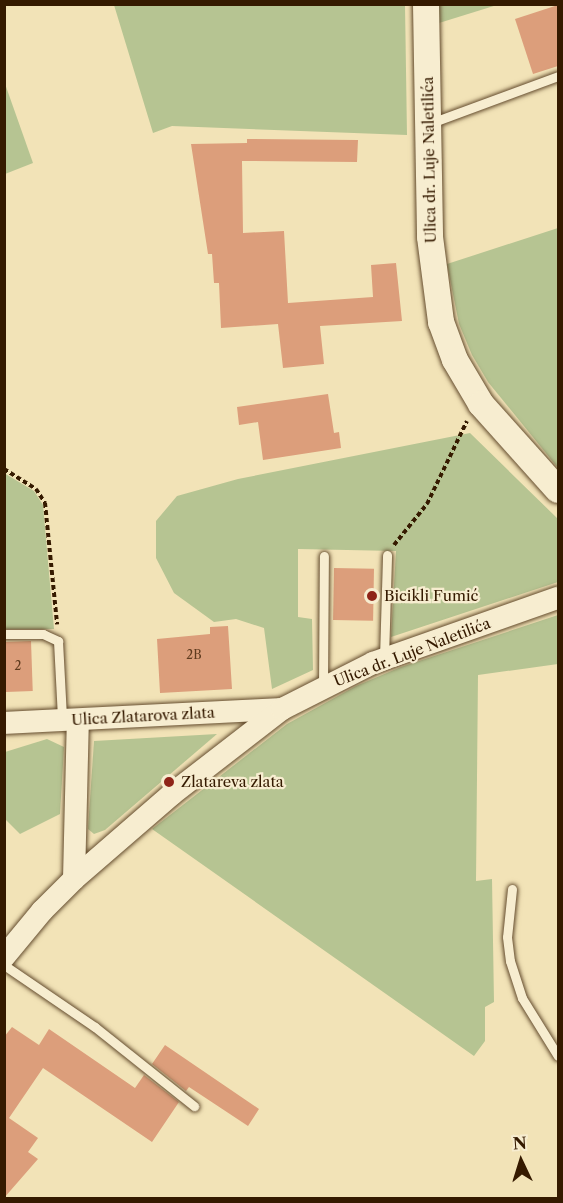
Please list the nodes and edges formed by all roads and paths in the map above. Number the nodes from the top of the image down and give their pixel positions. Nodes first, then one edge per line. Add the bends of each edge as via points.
1 (426, 4) edge
2 (558, 76) edge
3 (428, 124) junction
4 (469, 414) dead end
5 (4, 469) edge
6 (558, 490) edge
7 (387, 555) joint
8 (324, 556) dead end
9 (558, 598) edge
10 (4, 634) edge
11 (58, 641) junction
12 (384, 659) junction
13 (323, 687) junction
14 (282, 709) junction
15 (70, 720) junction
16 (4, 723) edge
17 (74, 879) junction
18 (512, 889) dead end
19 (4, 957) edge
20 (4, 965) edge
21 (558, 1056) edge
22 (194, 1106) dead end

1 - 3 main road, Ulica dr. Luje Naletilića
2 - 3 lane
3 - 6 main road, Ulica dr. Luje Naletilića via 431,247 438,309 446,338 481,404
4 - 7 path via 427,504
5 - 11 path via 36,489 48,512
7 - 12 lane
8 - 13 lane
9 - 12 street, Ulica dr. Luje Naletilića
10 - 11 lane via 43,634
11 - 15 lane
12 - 13 street, Ulica dr. Luje Naletilića
13 - 14 street, Ulica dr. Luje Naletilića
14 - 15 street, Ulica Zlatarova zlata
14 - 17 street, Ulica dr. Luje Naletilića via 172,794
15 - 16 street, Ulica Zlatarova zlata
15 - 17 street
17 - 19 street, Ulica dr. Luje Naletilića
18 - 21 lane via 507,938 510,961 522,999
20 - 22 lane via 95,1027

